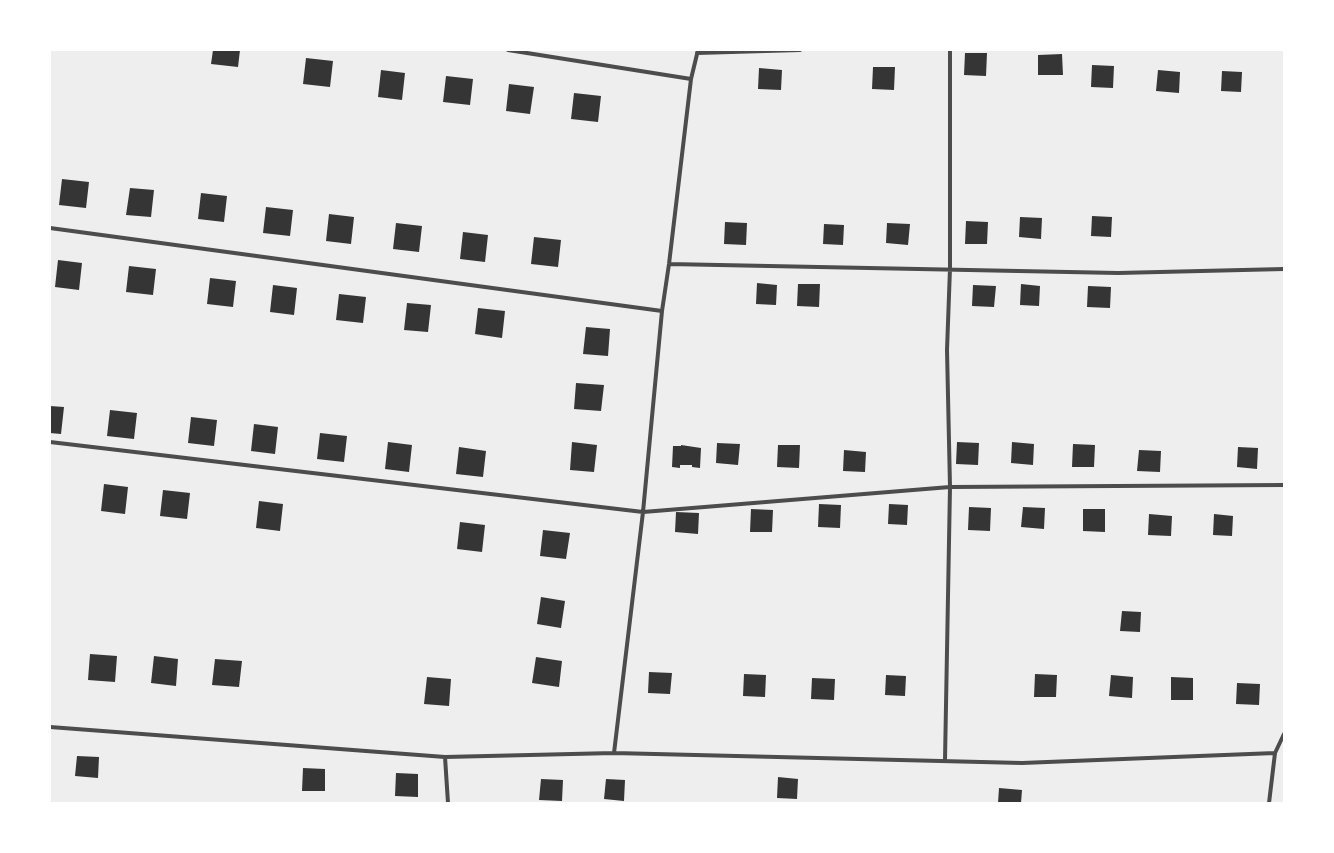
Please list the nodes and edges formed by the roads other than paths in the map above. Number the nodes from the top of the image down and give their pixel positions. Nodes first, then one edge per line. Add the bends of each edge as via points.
1 (508, 50) edge
2 (800, 50) edge
3 (950, 50) edge
4 (698, 52) edge
5 (691, 80) junction
6 (50, 228) edge
7 (669, 264) junction
8 (950, 268) junction
9 (1284, 269) edge
10 (662, 311) junction
11 (50, 442) edge
12 (1284, 486) edge
13 (950, 487) junction
14 (643, 512) junction
15 (50, 727) edge
16 (1284, 734) edge
17 (1275, 753) junction
18 (614, 754) junction
19 (445, 757) junction
20 (945, 760) junction
21 (448, 803) edge
22 (1269, 803) edge

1 - 5 street
2 - 4 street
3 - 8 street
4 - 5 street
5 - 7 street
6 - 10 street
7 - 8 street
7 - 10 street
8 - 9 street via 1118,273
8 - 13 street via 947,350
10 - 14 street
11 - 14 street
12 - 13 street
13 - 14 street
13 - 20 street
14 - 18 street
15 - 19 street
16 - 17 street
17 - 20 street via 1022,763
17 - 22 street
18 - 19 street
18 - 20 street
19 - 21 street

